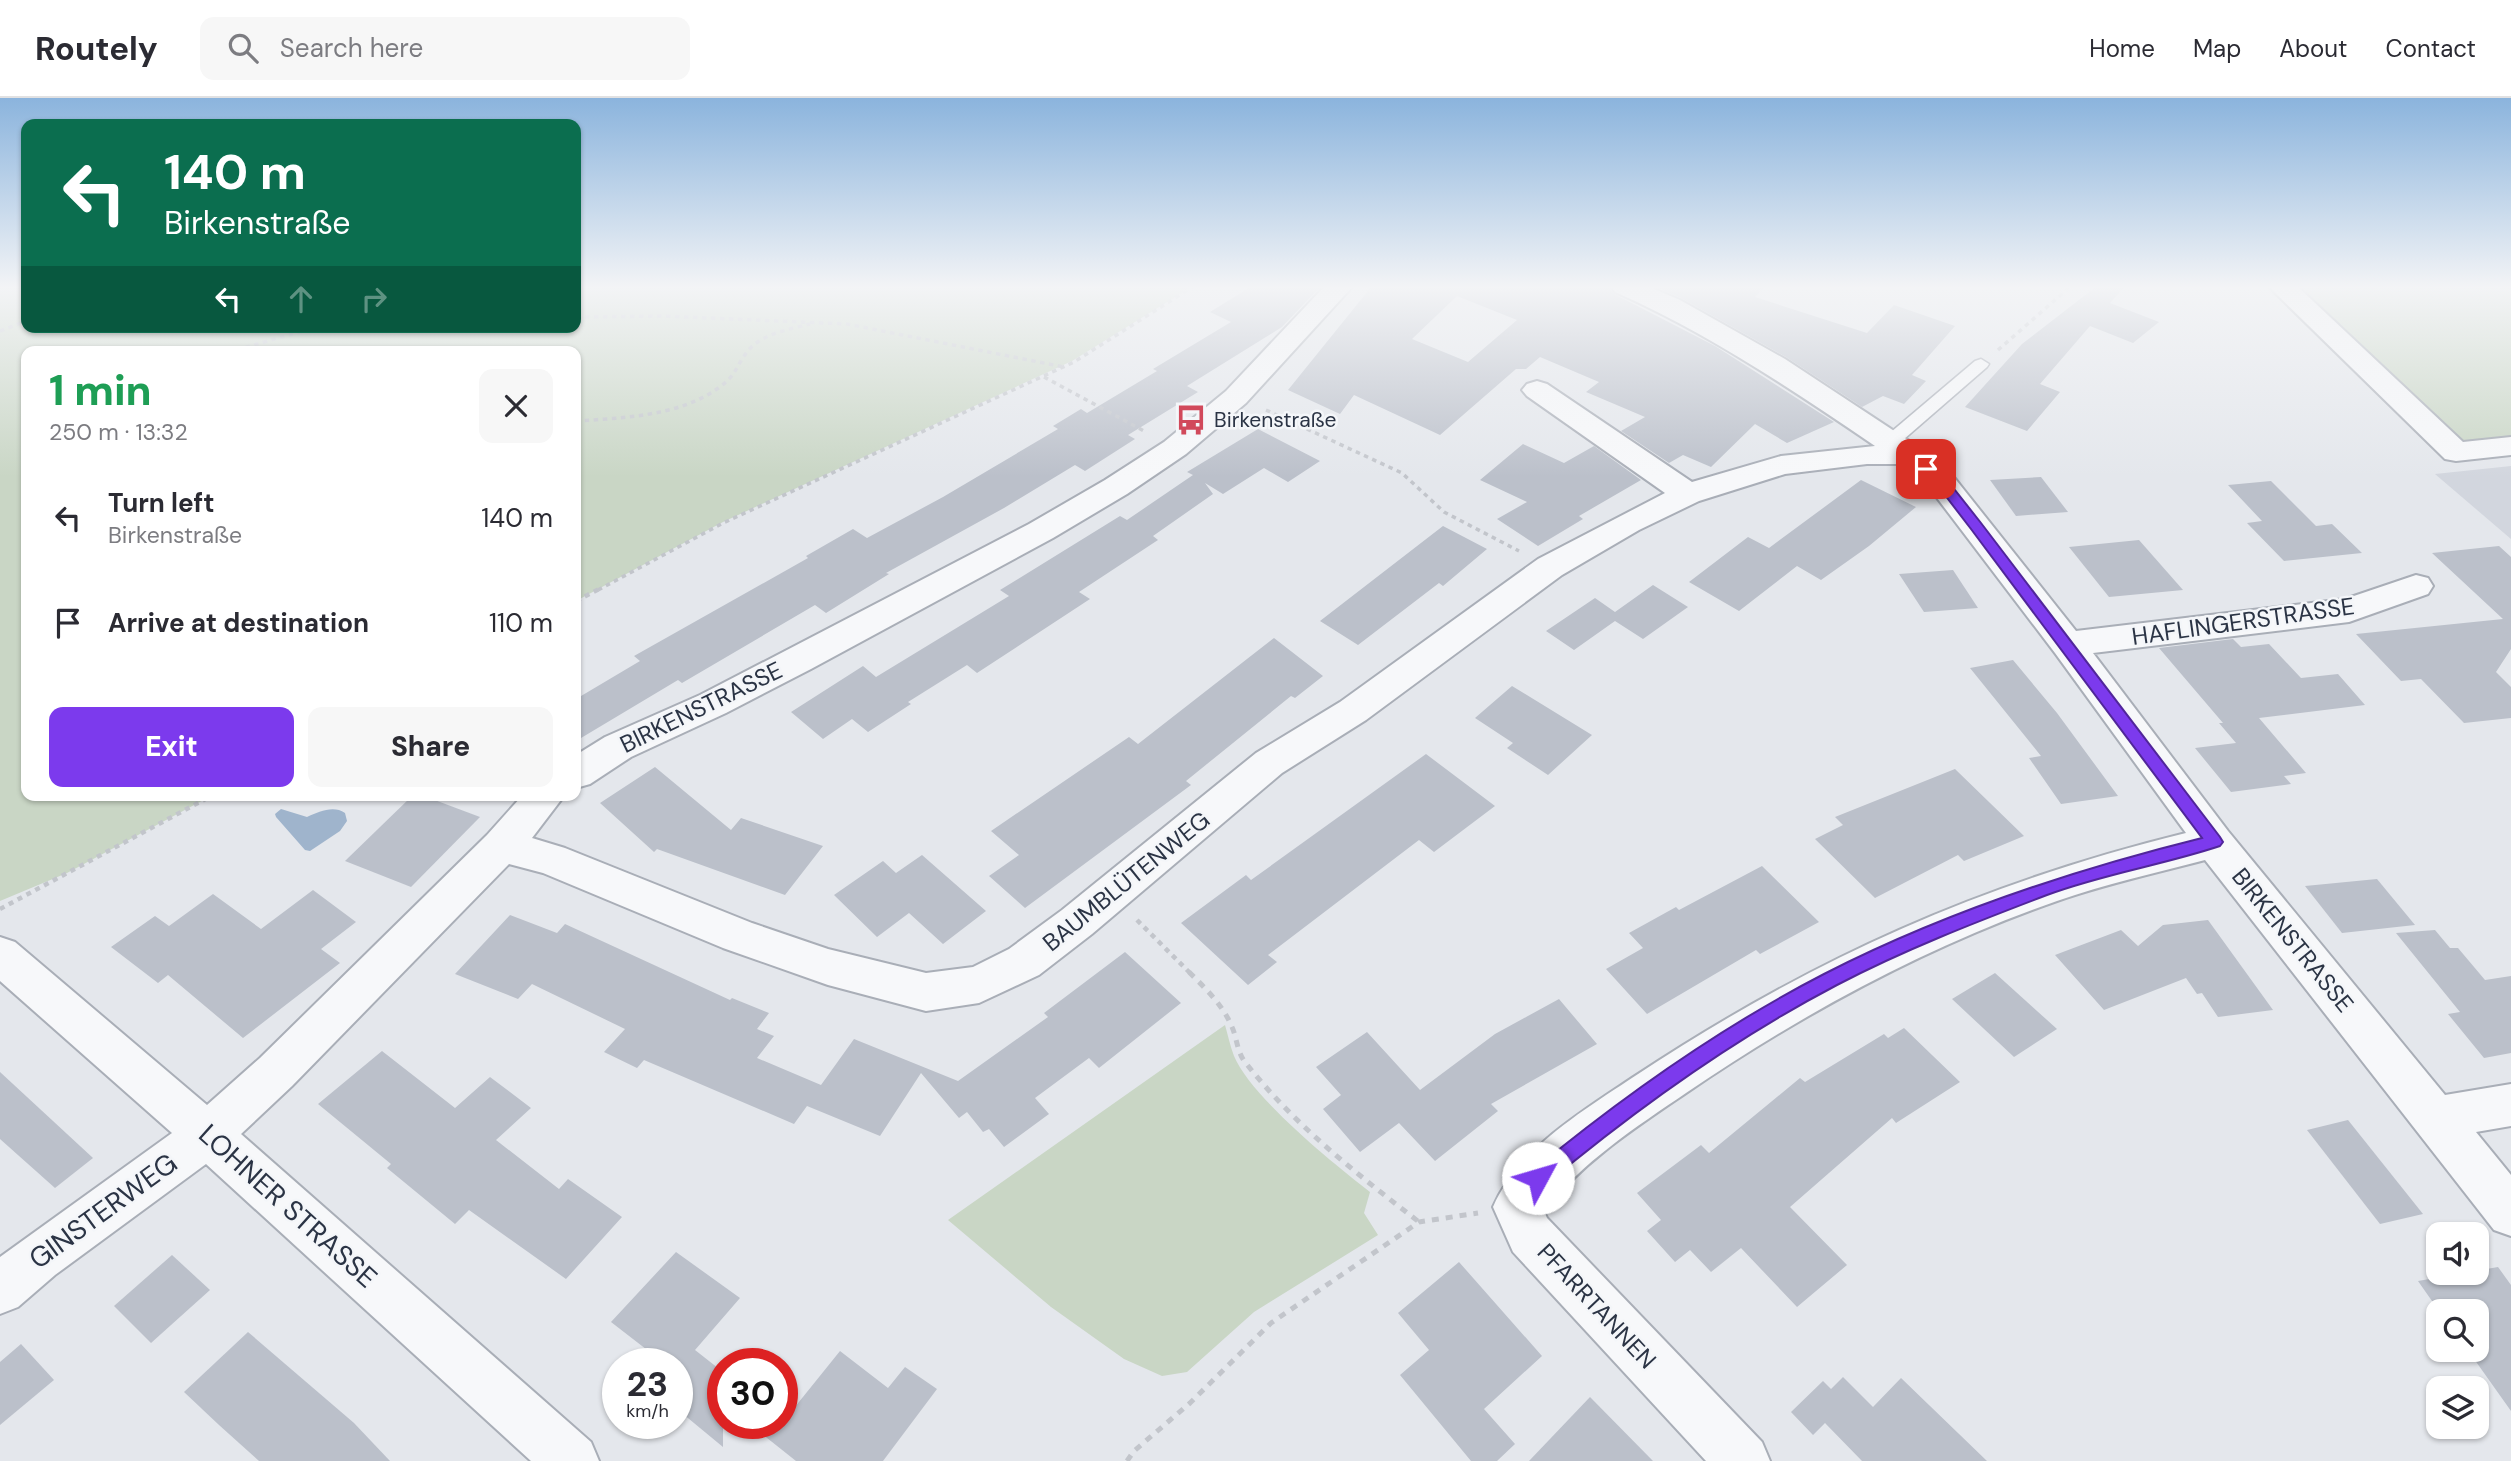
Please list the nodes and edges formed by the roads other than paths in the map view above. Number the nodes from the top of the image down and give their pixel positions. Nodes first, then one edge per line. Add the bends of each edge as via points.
1 (1280, 350) edge
2 (1748, 350) edge
3 (2348, 350) edge
4 (1981, 364) road end
5 (1537, 390) dead end
6 (2511, 446) edge
7 (1899, 449) junction
8 (1688, 494) junction
9 (2416, 586) dead end
10 (2067, 644) junction
11 (581, 771) edge
12 (541, 801) edge
13 (2214, 842) junction
14 (501, 846) junction
15 (0, 955) edge
16 (2511, 1105) edge
17 (2436, 1118) junction
18 (208, 1135) junction
19 (2511, 1213) edge
20 (0, 1289) edge
21 (572, 1461) edge
22 (1743, 1461) edge

1 - 11 street, BIRKENSTRASSE via 1236,397 1175,449 1041,531 713,704 618,747
2 - 7 street, BIRKENSTRASSE
3 - 6 street via 2456,452
4 - 7 lane
5 - 8 street
7 - 8 street, BAUMBLÜTENWEG via 1781,465
7 - 10 street, BIRKENSTRASSE via 1942,483
8 - 14 street, BAUMBLÜTENWEG via 1550,568 1353,711 1269,763 1024,962 979,985 926,992 828,967 738,936 551,859
9 - 10 street, HAFLINGERSTRASSE via 2349,610
10 - 13 street, BIRKENSTRASSE
12 - 14 street
13 - 17 street, BIRKENSTRASSE
13 - 22 street, PFARRTANNEN via 2045,889 1831,979 1724,1040 1613,1117 1538,1178 1517,1207 1530,1235
14 - 18 street
15 - 18 street, LOHNER STRASSE
16 - 17 street
17 - 19 street, BIRKENSTRASSE
18 - 20 street, GINSTERWEG
18 - 21 street, LOHNER STRASSE

